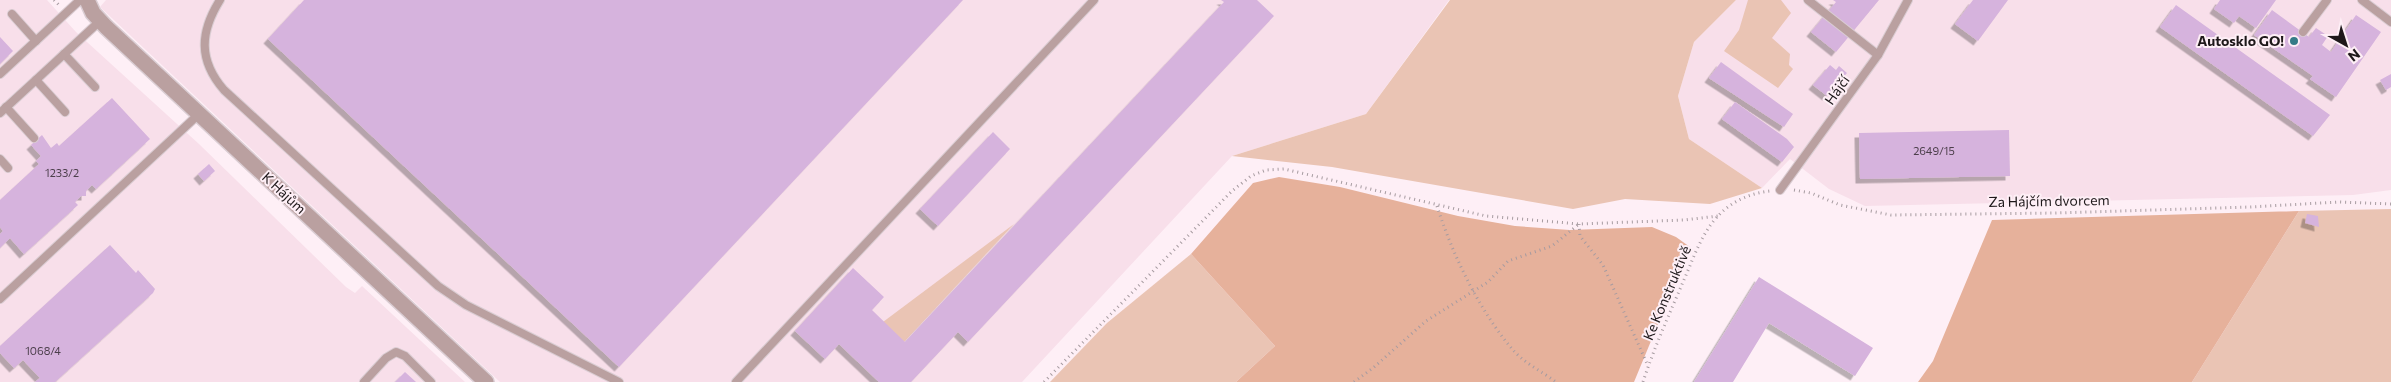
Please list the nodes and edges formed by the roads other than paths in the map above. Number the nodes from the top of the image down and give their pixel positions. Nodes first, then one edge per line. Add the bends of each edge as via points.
1 (80, 0) edge
2 (87, 0) edge
3 (220, 0) edge
4 (1094, 0) edge
5 (1808, 0) edge
6 (1908, 0) edge
7 (2327, 0) edge
8 (2362, 0) edge
9 (12, 14) dead end
10 (100, 21) junction
11 (2391, 22) edge
12 (2303, 32) dead end
13 (36, 41) junction
14 (64, 54) junction
15 (1878, 55) junction
16 (0, 74) edge
17 (36, 80) junction
18 (95, 87) dead end
19 (3, 110) edge
20 (65, 112) dead end
21 (199, 114) junction
22 (34, 138) dead end
23 (0, 159) edge
24 (8, 168) dead end
25 (1780, 190) road end
26 (0, 299) edge
27 (364, 382) edge
28 (431, 382) edge
29 (486, 382) edge
30 (618, 382) edge
31 (736, 382) edge

1 - 13 lane
2 - 10 street, K Hájům
3 - 30 lane via 210,16 204,45 212,73 224,90 438,286 466,305
4 - 31 lane
5 - 15 lane
6 - 15 lane, Hájčí
7 - 12 lane
8 - 11 lane
9 - 13 lane
10 - 14 lane
10 - 21 street, K Hájům
13 - 16 lane
14 - 17 lane
14 - 18 lane
15 - 25 lane, Hájčí
17 - 19 lane
17 - 20 lane
19 - 22 lane
21 - 26 lane
21 - 29 street, K Hájům
23 - 24 lane
27 - 28 lane via 396,352 405,356

